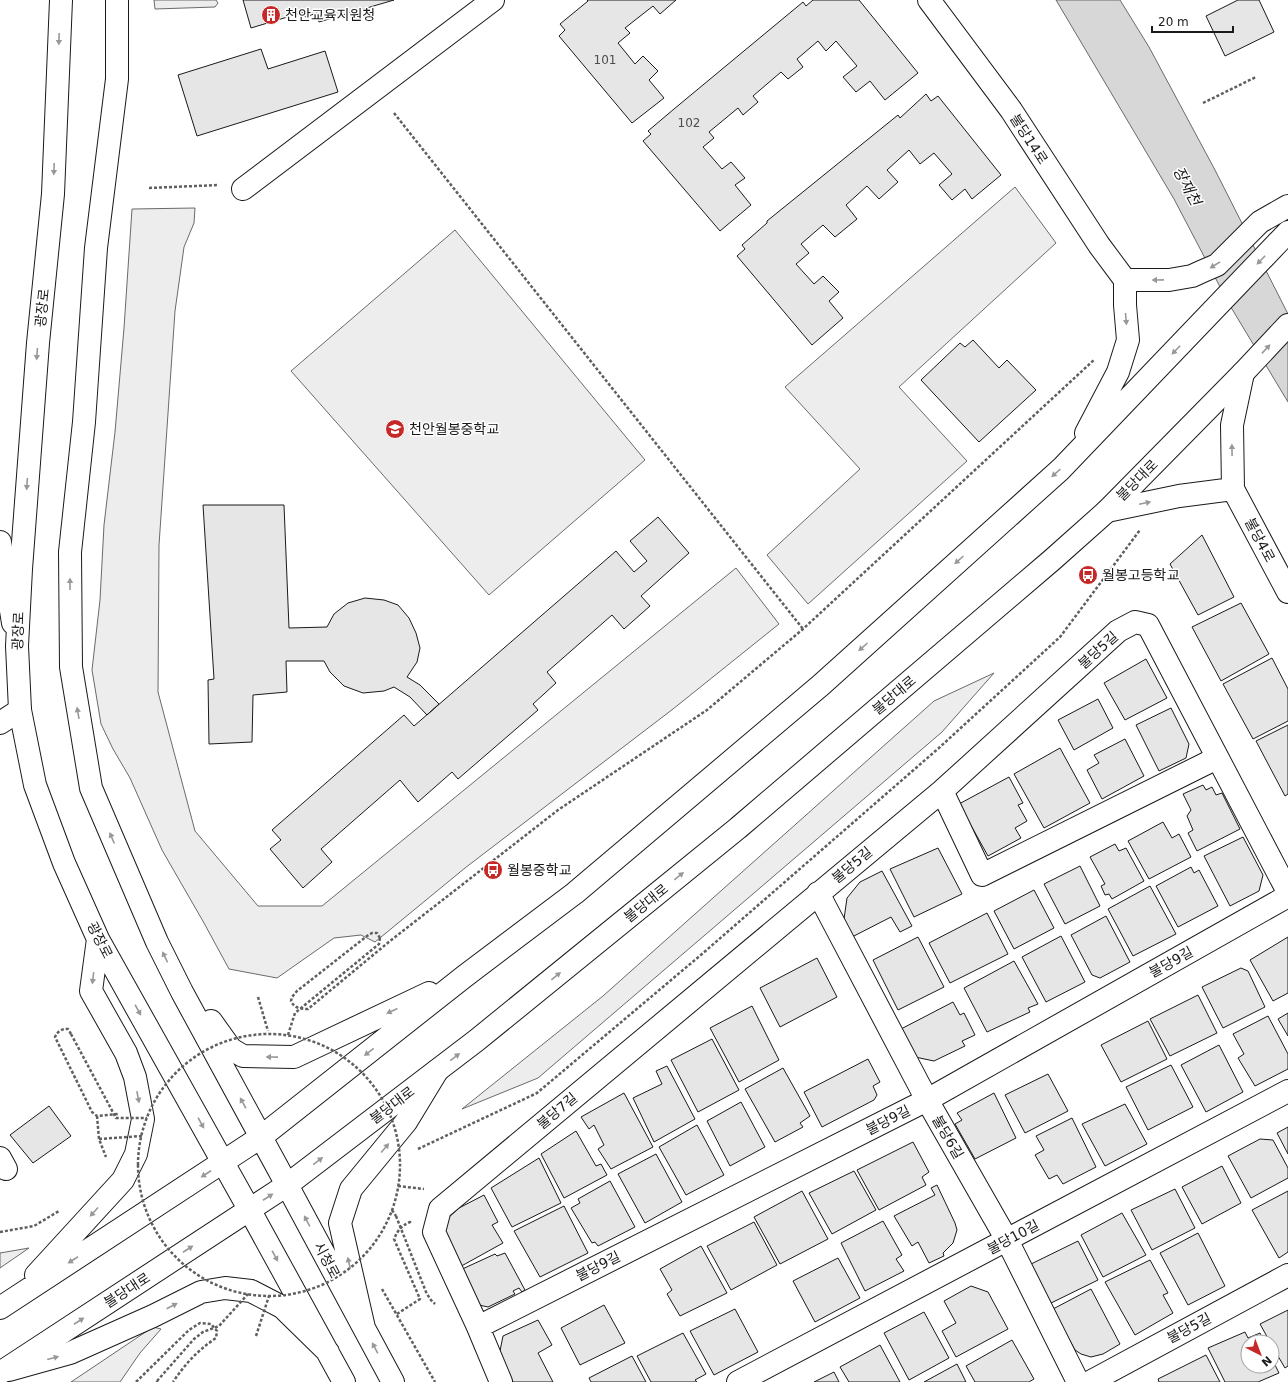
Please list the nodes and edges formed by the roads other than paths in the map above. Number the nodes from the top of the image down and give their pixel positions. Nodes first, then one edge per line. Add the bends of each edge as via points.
1 (61, 0) edge
2 (117, 0) edge
3 (493, 0) edge
4 (929, 0) edge
5 (233, 187) road end
6 (1288, 206) edge
7 (1288, 232) edge
8 (1125, 280) junction
9 (1288, 325) edge
10 (1243, 373) junction
11 (1074, 455) junction
12 (1233, 489) junction
13 (1107, 511) junction
14 (0, 542) edge
15 (1288, 592) edge
16 (17, 646) junction
17 (20, 710) junction
18 (0, 723) edge
19 (1217, 758) junction
20 (942, 791) junction
21 (1288, 892) edge
22 (818, 893) junction
23 (1288, 896) edge
24 (98, 939) junction
25 (465, 976) junction
26 (182, 992) junction
27 (436, 1071) junction
28 (1288, 1091) edge
29 (927, 1100) junction
30 (261, 1137) junction
31 (224, 1163) junction
32 (287, 1185) junction
33 (249, 1209) junction
34 (1007, 1240) junction
35 (1288, 1275) edge
36 (8, 1303) edge
37 (478, 1327) junction
38 (364, 1328) junction
39 (328, 1352) junction
40 (1, 1372) edge
41 (344, 1382) edge
42 (393, 1382) edge
43 (501, 1382) edge
44 (738, 1382) edge
45 (1078, 1382) edge
46 (1090, 1382) edge

1 -> 16 main road, 광장로 via 54,194 38,343
26 -> 2 main road via 157,942 91,788 71,667 70,552 84,422 96,248 117,79
3 - 5 main road
4 - 8 main road, 불당14로 via 1011,110 1099,245
6 -> 8 main road via 1260,222 1217,265 1192,276 1168,280
7 -> 11 main road
8 -> 11 main road via 1128,340 1118,372
10 -> 9 main road, 불당대로
12 -> 10 main road via 1232,425
10 - 13 main road, 불당대로
11 -> 25 main road via 821,685 574,893
13 -> 12 main road via 1179,496
12 - 15 main road, 불당4로
27 -> 13 main road, 불당대로 via 738,828
14 - 16 main road
16 - 17 main road, 광장로
17 - 18 main road
17 - 24 main road, 광장로 via 35,785 64,863
19 - 20 main road via 982,874
19 - 20 main road, 불당5길 via 1148,624 1135,622 1118,631
19 - 21 main road, 불당5길
20 - 22 main road, 불당5길
22 - 29 main road, 불당6길
22 - 37 main road, 불당7길 via 440,1209 434,1232
23 - 29 main road, 불당9길
24 -> 31 main road, 광장로
24 -> 36 main road via 92,991 126,1053 134,1077 143,1119 136,1154 123,1180
25 -> 26 main road via 294,1057 243,1056 231,1049 200,1006
25 -> 30 main road
30 -> 26 main road
32 -> 27 main road, 불당대로
38 -> 27 main road via 340,1223 351,1189 406,1122
28 - 34 main road, 불당10길
29 - 34 main road, 불당6길
29 - 37 main road, 불당9길
30 - 31 main road
30 - 32 main road, 시청로
31 - 33 main road, 광장로
31 -> 36 main road
33 -> 32 main road, 불당대로
38 -> 32 main road, 시청로
33 -> 39 main road
40 -> 33 main road, 불당대로
34 - 44 main road, 불당10길
34 - 45 main road, 불당6길
35 - 46 main road, 불당5길
37 - 43 main road, 불당7길
42 -> 38 main road, 시청로
40 -> 39 main road via 70,1353 201,1292 225,1288 251,1291 282,1307
39 - 41 main road

